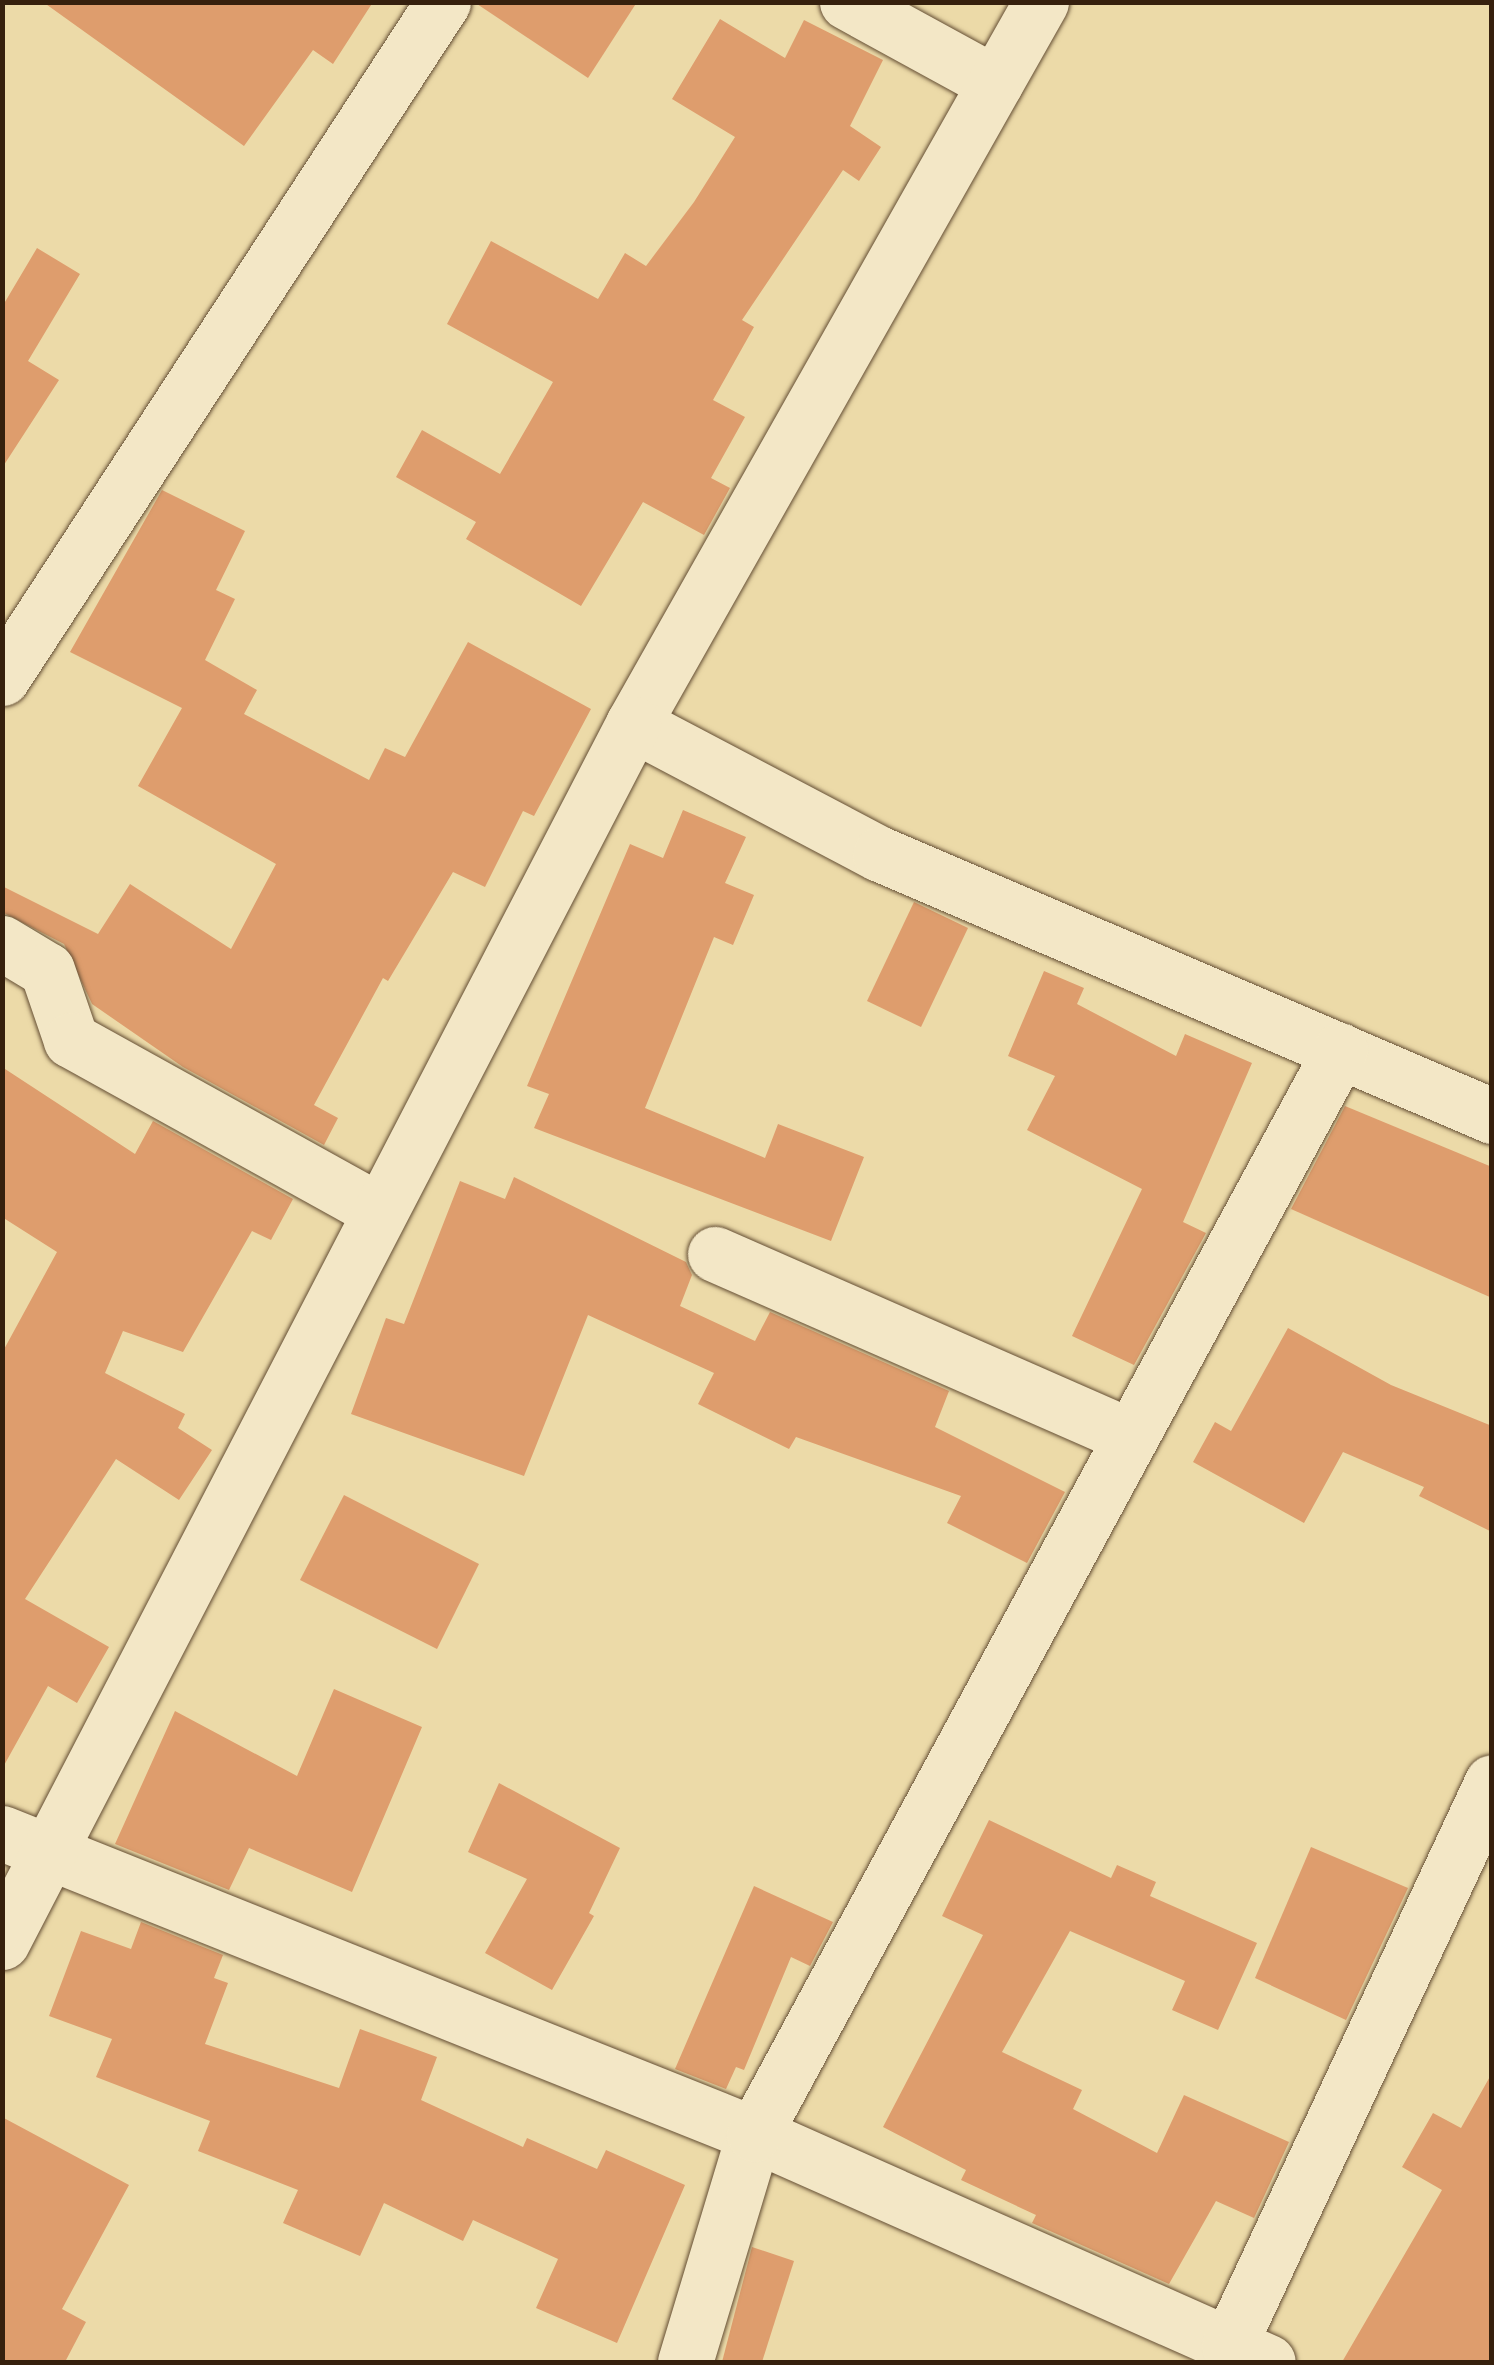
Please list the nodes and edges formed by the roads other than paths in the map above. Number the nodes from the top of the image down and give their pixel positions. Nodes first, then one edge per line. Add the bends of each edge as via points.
1 (443, 2) edge
2 (847, 2) edge
3 (1041, 2) edge
4 (994, 83) junction
5 (2, 678) edge
6 (633, 724) junction
7 (2, 943) edge
8 (1340, 1050) junction
9 (1492, 1116) edge
10 (378, 1210) junction
11 (715, 1254) dead end
12 (1131, 1437) junction
13 (1492, 1782) edge
14 (24, 1842) edge
15 (2, 1942) edge
16 (754, 2134) junction
17 (1248, 2354) edge
18 (685, 2362) edge

1 - 5 street
2 - 4 street
3 - 4 street
4 - 6 street
6 - 8 street via 880,854
6 - 10 street
7 - 10 street via 47,970 71,1040
8 - 9 street
8 - 12 street
10 - 14 street
11 - 12 street
12 - 16 street
13 - 17 street
14 - 15 street
14 - 16 street
16 - 17 street
16 - 18 street

